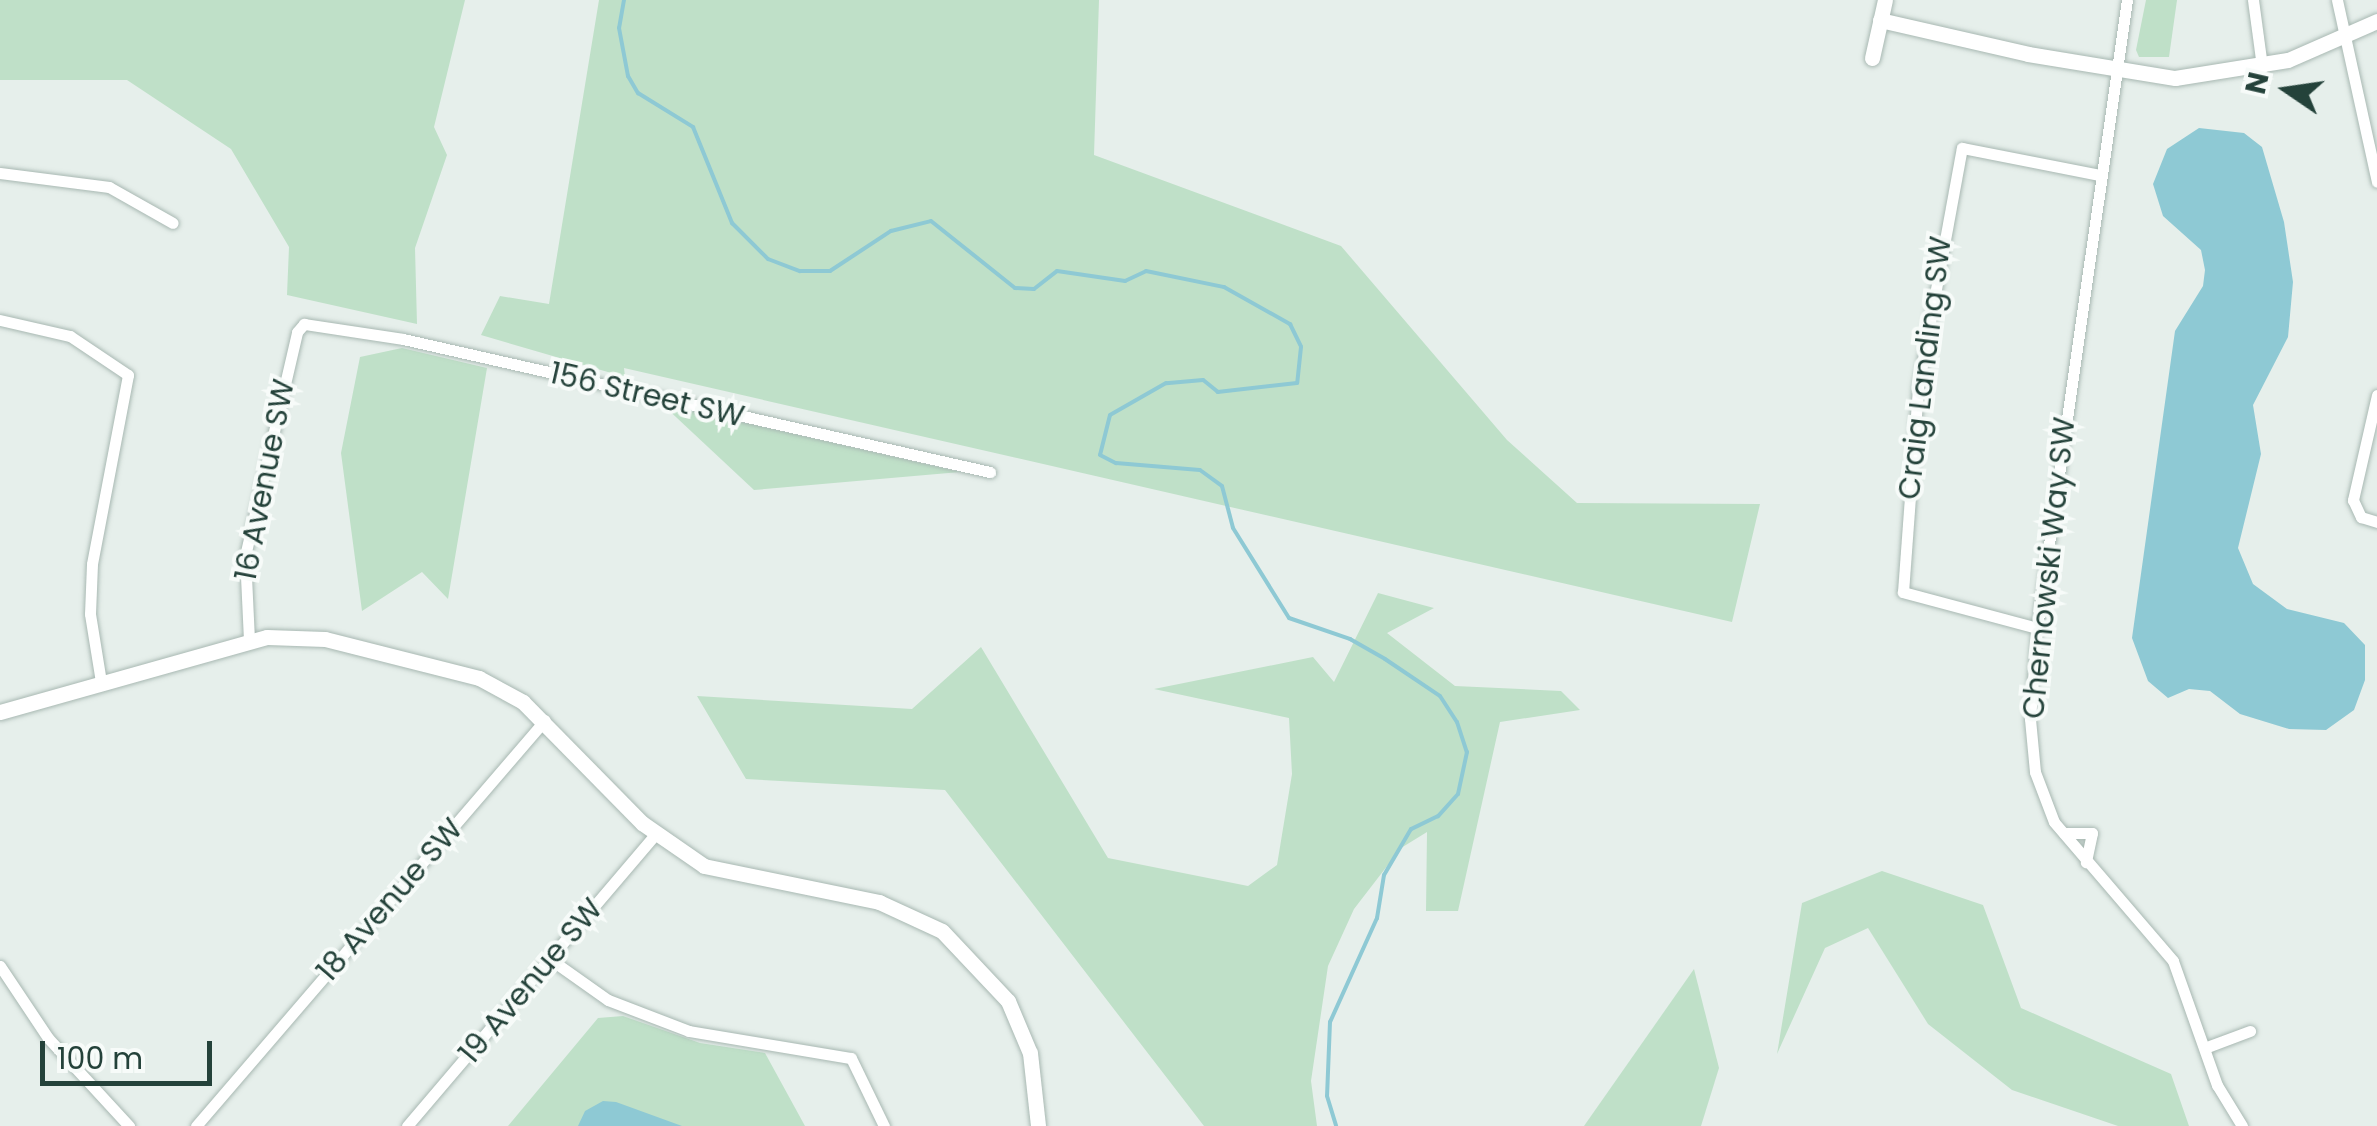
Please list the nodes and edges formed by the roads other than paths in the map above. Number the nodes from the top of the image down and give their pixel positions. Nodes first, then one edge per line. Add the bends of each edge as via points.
1 (1885, 0) edge
2 (2126, 0) edge
3 (2253, 0) edge
4 (2337, 0) edge
5 (1880, 20) junction
6 (2377, 21) edge
7 (2346, 38) junction
8 (1872, 58) dead end
9 (2262, 67) junction
10 (2115, 71) junction
11 (0, 173) edge
12 (2099, 174) junction
13 (2377, 182) edge
14 (174, 222) dead end
15 (0, 320) edge
16 (304, 324) joint
17 (2377, 395) edge
18 (990, 472) dead end
19 (2377, 522) edge
20 (2036, 628) junction
21 (250, 640) junction
22 (101, 682) junction
23 (0, 712) edge
24 (545, 720) junction
25 (2064, 833) junction
26 (655, 835) junction
27 (2086, 862) junction
28 (550, 959) junction
29 (0, 966) edge
30 (2250, 1031) dead end
31 (2208, 1047) junction
32 (128, 1126) edge
33 (196, 1126) edge
34 (407, 1126) edge
35 (884, 1126) edge
36 (1038, 1126) edge
37 (2242, 1126) edge

1 - 5 street
2 - 10 street, Chernowski Way SW
3 - 9 street
4 - 7 street
5 - 8 street
5 - 10 street
6 - 7 street
7 - 9 street
7 - 13 street
9 - 10 street via 2175,78
10 - 12 street, Chernowski Way SW
11 - 14 street via 109,187
12 - 20 street, Chernowski Way SW
12 - 20 street, Craig Landing SW via 1962,148 1918,387 1902,592
15 - 22 street via 70,336 128,375 92,564 90,614
16 - 18 street, 156 Street SW via 403,340
16 - 21 street, 16 Avenue SW via 296,332 244,556
17 - 19 street via 2353,500 2361,517
20 - 25 street, Chernowski Way SW via 2030,719 2035,772
21 - 22 street
21 - 24 street via 308,636 458,671 508,692
22 - 23 street
24 - 26 street
24 - 33 street, 18 Avenue SW
25 - 27 street, Chernowski Way SW
25 - 27 street via 2092,833
26 - 28 street, 19 Avenue SW
26 - 36 street via 723,874 879,902 942,931 1008,1001 1030,1054
27 - 31 street, Chernowski Way SW via 2173,961
28 - 34 street, 19 Avenue SW
28 - 35 street via 608,1000 689,1031 850,1058
29 - 32 street via 48,1038
30 - 31 street
31 - 37 street, Chernowski Way SW via 2217,1086

